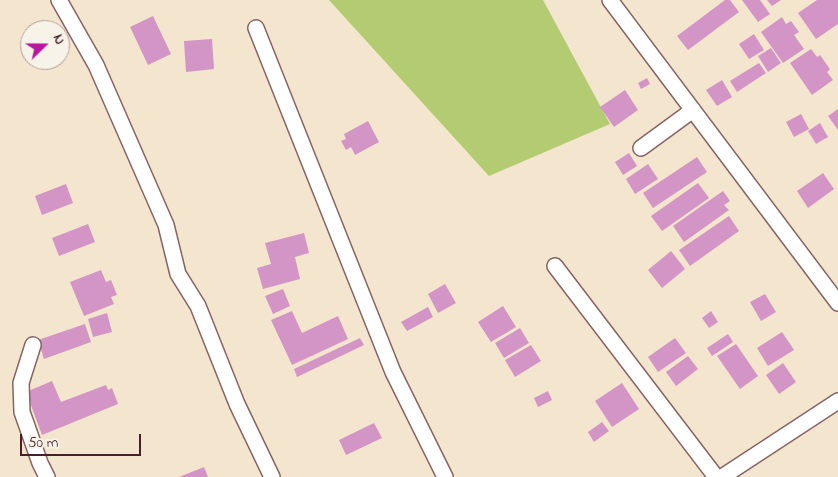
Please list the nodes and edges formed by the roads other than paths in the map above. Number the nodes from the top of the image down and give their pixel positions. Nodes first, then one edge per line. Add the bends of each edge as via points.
1 (59, 0) edge
2 (610, 0) edge
3 (256, 28) dead end
4 (693, 110) junction
5 (642, 148) dead end
6 (555, 266) dead end
7 (838, 303) edge
8 (33, 344) dead end
9 (838, 400) edge
10 (48, 477) edge
11 (272, 477) edge
12 (445, 477) edge
13 (716, 477) edge
14 (722, 477) edge

1 - 11 street via 96,65 166,225 178,274 198,306 237,404
2 - 4 street
3 - 12 street via 394,372
4 - 5 street
4 - 7 street
6 - 13 street
8 - 10 street via 21,383 22,412 40,464
9 - 14 street

